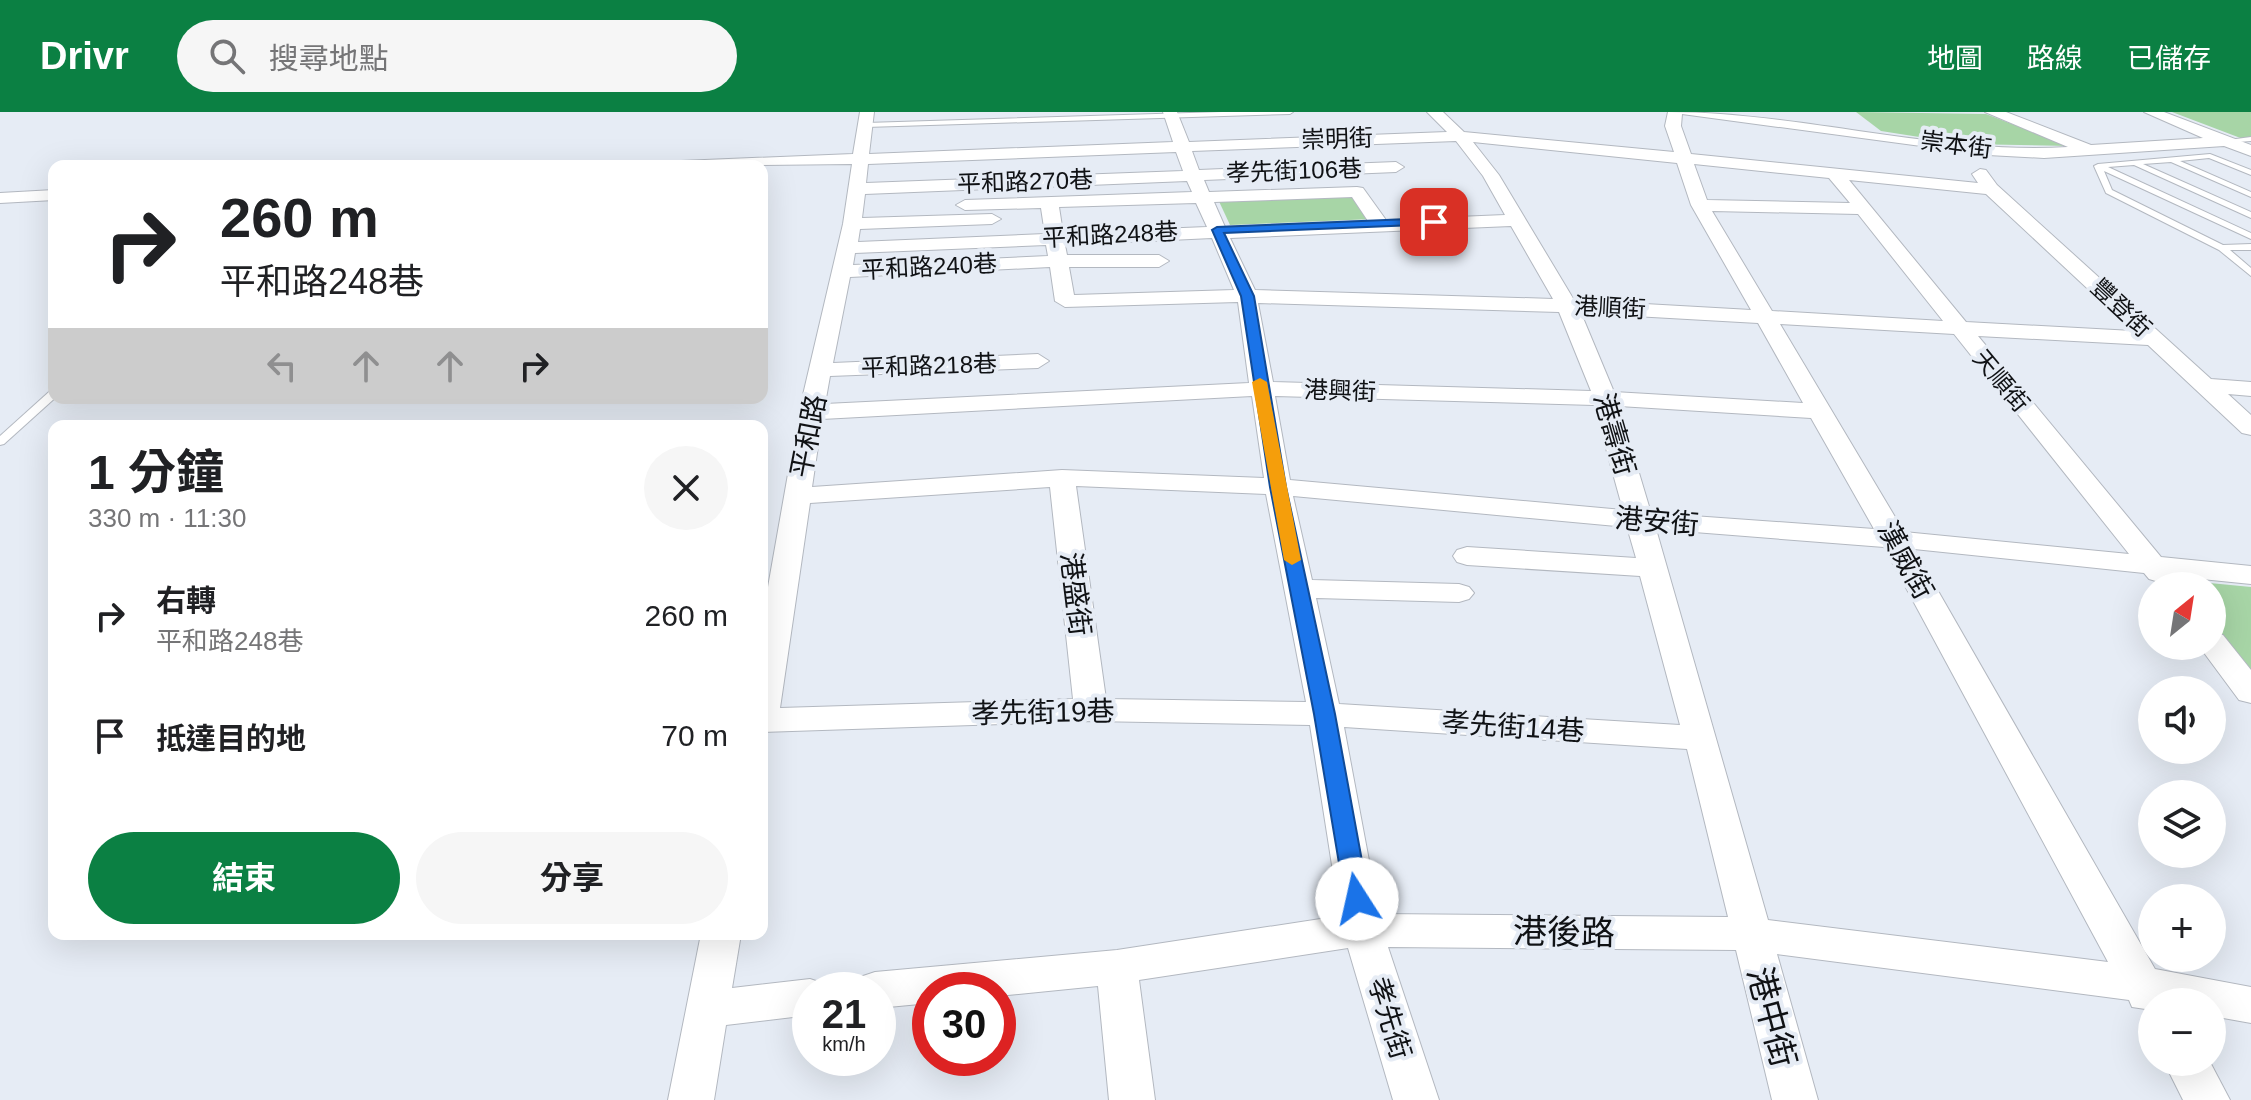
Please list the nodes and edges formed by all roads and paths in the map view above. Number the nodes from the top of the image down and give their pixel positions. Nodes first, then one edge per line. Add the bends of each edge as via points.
1 (878, 112) edge
2 (1290, 112) edge
3 (1434, 112) edge
4 (1848, 112) edge
5 (1992, 112) edge
6 (2151, 112) edge
7 (1170, 114) edge
8 (867, 116) edge
9 (1679, 117) edge
10 (1460, 136) junction
11 (1879, 136) junction
12 (2251, 139) edge
13 (2225, 141) junction
14 (1184, 144) junction
15 (1961, 146) junction
16 (2251, 151) edge
17 (862, 158) junction
18 (2096, 158) junction
19 (1682, 159) junction
20 (2170, 160) junction
21 (768, 162) edge
22 (2134, 163) junction
23 (1396, 167) dead end
24 (2251, 173) edge
25 (1835, 174) junction
26 (1198, 186) junction
27 (857, 189) junction
28 (1991, 189) junction
29 (48, 195) edge
30 (2251, 195) edge
31 (0, 198) edge
32 (1049, 203) junction
33 (963, 205) dead end
34 (1700, 205) junction
35 (1863, 209) junction
36 (2251, 215) edge
37 (1006, 218) dead end
38 (1516, 220) junction
39 (1379, 223) junction
40 (1217, 230) junction
41 (2251, 236) edge
42 (1057, 238) junction
43 (2251, 247) edge
44 (847, 248) junction
45 (2222, 248) junction
46 (1059, 261) junction
47 (1159, 261) dead end
48 (2249, 270) edge
49 (1247, 296) junction
50 (1567, 306) junction
51 (1767, 317) junction
52 (1956, 327) junction
53 (2154, 339) junction
54 (1038, 361) dead end
55 (820, 370) junction
56 (2204, 385) junction
57 (1260, 389) junction
58 (2251, 389) edge
59 (48, 398) edge
60 (1604, 398) junction
61 (1821, 411) junction
62 (811, 412) junction
63 (2251, 428) edge
64 (0, 442) edge
65 (1062, 478) junction
66 (1278, 487) junction
67 (797, 496) junction
68 (1639, 520) junction
69 (1894, 539) junction
70 (1467, 556) dead end
71 (1653, 568) junction
72 (2158, 572) edge
73 (2138, 573) edge
74 (2226, 575) edge
75 (2251, 575) edge
76 (1298, 589) junction
77 (1459, 593) dead end
78 (2226, 660) edge
79 (768, 680) edge
80 (2251, 692) edge
81 (1091, 710) junction
82 (1325, 714) junction
83 (768, 718) edge
84 (1701, 738) junction
85 (1362, 930) junction
86 (1750, 934) junction
87 (720, 940) edge
88 (1117, 967) junction
89 (896, 988) edge
90 (2143, 988) edge
91 (2138, 992) edge
92 (792, 999) edge
93 (2226, 1002) edge
94 (2251, 1005) edge
95 (707, 1009) junction
96 (2194, 1076) edge
97 (691, 1100) edge
98 (1132, 1100) edge
99 (1416, 1100) edge
100 (1795, 1100) edge
101 (2207, 1100) edge

1 - 8 street
2 - 7 lane
3 - 10 street, 港壽街
4 - 11 street
5 - 18 street
6 - 13 street
7 - 8 lane
7 - 14 street, 孝先街
8 - 17 street, 平和路
9 - 11 street, 崇本街
9 - 19 street, 漢威街
10 - 14 street, 崇明街
10 - 19 street, 崇明街
10 - 38 street, 港壽街 via 1491,175
11 - 15 street, 崇本街
12 - 13 lane
13 - 16 street
13 - 18 street, 崇本街
14 - 17 street, 崇明街
14 - 26 street, 孝先街
15 - 18 street, 崇本街
15 - 28 street, 豐登街
17 - 21 street, 崇明街
17 - 27 street, 平和路
18 - 22 lane
18 - 41 lane
18 - 45 lane via 2109,191
19 - 25 street, 崇明街
19 - 34 street, 漢威街
20 - 22 lane
20 - 24 lane via 2210,156
20 - 30 lane
22 - 36 lane
23 - 26 street, 孝先街106巷
25 - 28 street, 崇明街
25 - 35 street, 天順街
26 - 27 street, 平和路270巷
26 - 32 street
26 - 39 street via 1357,192
26 - 40 street, 孝先街
27 - 44 street, 平和路
28 - 53 street, 豐登街
29 - 31 street
32 - 33 street
32 - 42 street
34 - 35 street
34 - 51 street, 漢威街
35 - 52 street, 天順街
37 - 44 street
38 - 39 street, 平和路248巷
38 - 50 street, 港壽街
39 - 40 street, 平和路248巷
40 - 42 street, 平和路248巷
40 - 49 street, 孝先街
42 - 44 street, 平和路248巷
42 - 46 street
43 - 45 lane
44 - 46 street, 平和路240巷
44 - 55 street, 平和路
45 - 48 lane
46 - 47 street, 平和路240巷
46 - 49 street, 港順街 via 1065,301
49 - 50 street, 港順街
49 - 57 street, 孝先街
50 - 51 street, 港順街
50 - 60 street, 港壽街
51 - 52 street, 港順街
51 - 61 street, 漢威街
52 - 53 street, 港順街
52 - 72 street, 天順街
53 - 56 street, 豐登街
54 - 55 street, 平和路218巷
55 - 62 street, 平和路
56 - 58 street
56 - 63 street, 豐登街
57 - 60 street, 港興街
57 - 62 street, 港興街
57 - 66 street, 孝先街
59 - 64 lane
60 - 61 street, 港興街
60 - 68 street, 港壽街
61 - 69 street, 漢威街
62 - 67 street, 平和路
65 - 66 street, 港安街
65 - 67 street, 港安街
65 - 81 street, 港盛街
66 - 68 street, 港安街
66 - 76 street, 孝先街
67 - 79 street, 平和路
68 - 69 street, 港安街
68 - 71 street, 港壽街
69 - 73 street, 港安街
69 - 90 street, 漢威街
70 - 71 street
71 - 84 street, 港壽街
74 - 75 street, 港安街
76 - 77 street
76 - 82 street, 孝先街
78 - 80 street
81 - 82 street, 孝先街19巷
81 - 83 street, 孝先街19巷
82 - 84 street, 孝先街14巷
82 - 85 street, 孝先街
84 - 86 street, 港壽街
85 - 86 street, 港後路
85 - 88 street, 港後路
85 - 99 street, 孝先街
86 - 91 street, 港後路
86 - 100 street, 港中街
87 - 95 street
88 - 89 street, 港後路
88 - 98 street
92 - 95 street
93 - 94 street, 港後路
95 - 97 street
96 - 101 street

